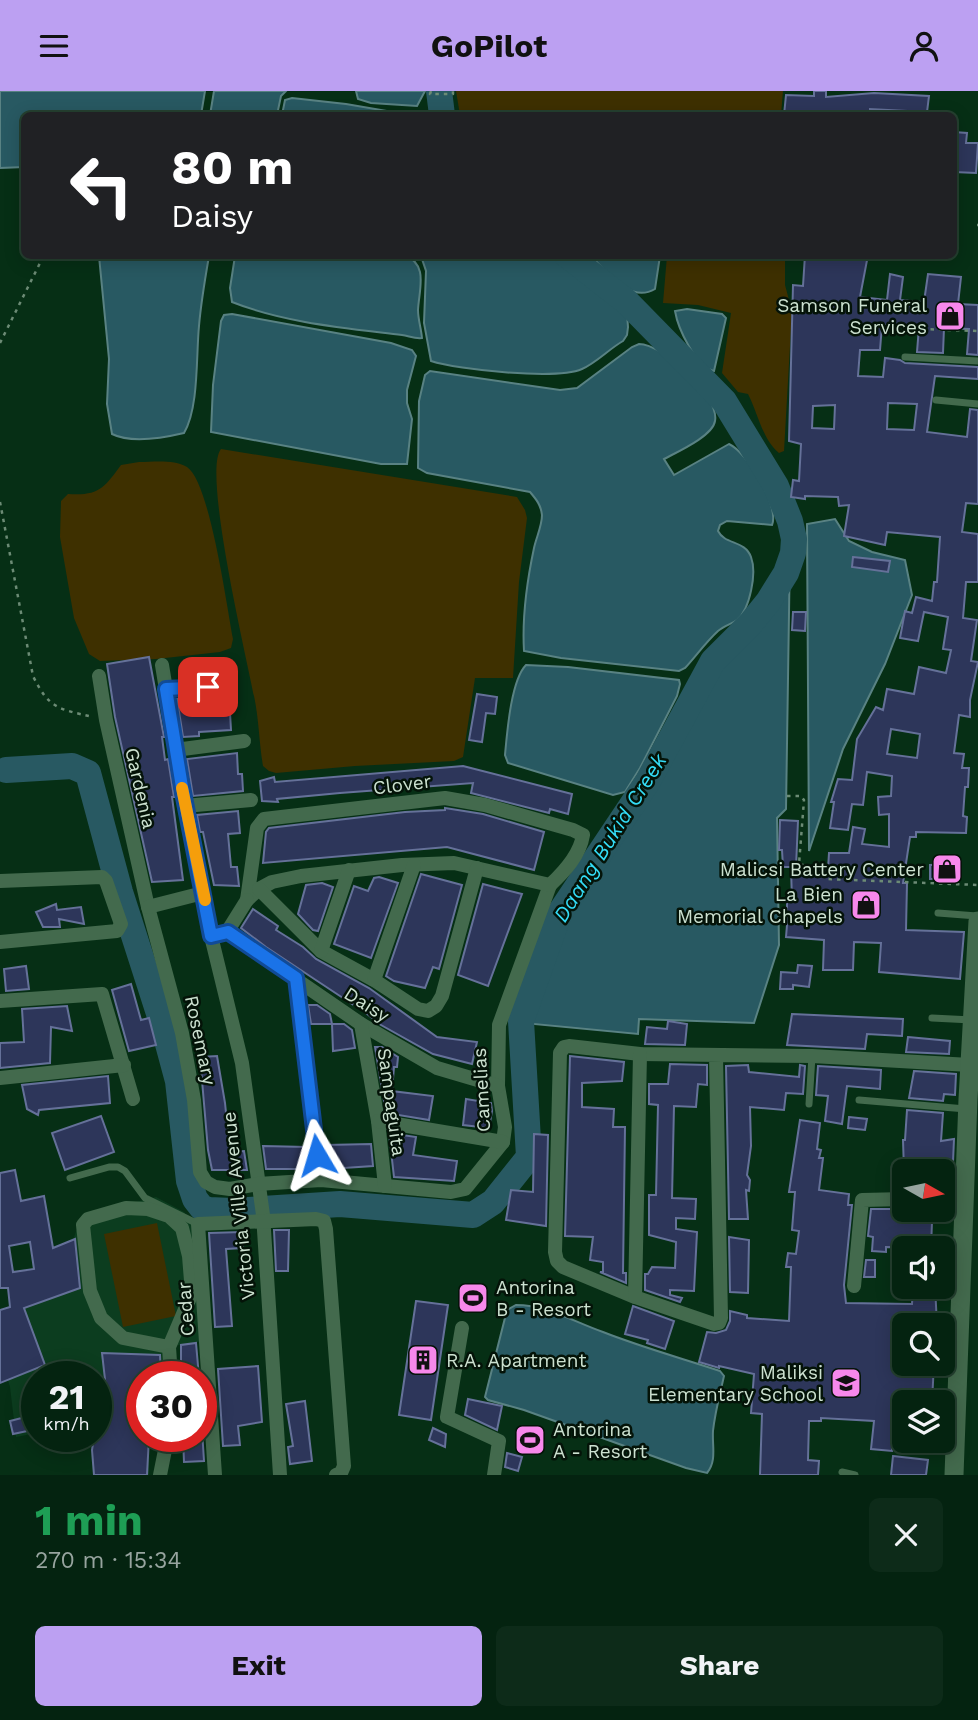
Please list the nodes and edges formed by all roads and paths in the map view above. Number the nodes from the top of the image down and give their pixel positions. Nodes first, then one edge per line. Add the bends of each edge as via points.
1 (453, 92) edge
2 (431, 93) edge
3 (42, 259) edge
4 (922, 329) dead end
5 (978, 331) edge
6 (0, 343) edge
7 (905, 357) dead end
8 (978, 361) edge
9 (936, 400) dead end
10 (978, 404) edge
11 (0, 502) edge
12 (162, 665) dead end
13 (99, 676) dead end
14 (229, 685) dead end
15 (166, 689) junction
16 (106, 720) junction
17 (244, 741) dead end
18 (175, 750) junction
19 (787, 796) dead end
20 (251, 800) dead end
21 (185, 806) junction
22 (414, 865) junction
23 (477, 868) junction
24 (349, 870) junction
25 (0, 881) edge
26 (550, 885) junction
27 (978, 885) edge
28 (259, 889) junction
29 (204, 893) junction
30 (247, 900) junction
31 (148, 907) junction
32 (938, 913) dead end
33 (978, 919) edge
34 (978, 930) edge
35 (228, 932) junction
36 (211, 936) junction
37 (0, 942) edge
38 (321, 951) junction
39 (296, 978) junction
40 (374, 980) junction
41 (0, 1001) edge
42 (932, 1018) dead end
43 (972, 1020) junction
44 (361, 1024) junction
45 (640, 1054) junction
46 (716, 1056) junction
47 (812, 1056) junction
48 (124, 1065) junction
49 (970, 1065) junction
50 (0, 1078) edge
51 (498, 1086) junction
52 (133, 1099) dead end
53 (859, 1100) dead end
54 (972, 1103) edge
55 (809, 1104) dead end
56 (378, 1121) junction
57 (503, 1142) junction
58 (70, 1178) dead end
59 (321, 1180) junction
60 (385, 1186) junction
61 (259, 1187) junction
62 (892, 1199) edge
63 (956, 1204) edge
64 (966, 1208) junction
65 (263, 1218) junction
66 (198, 1224) junction
67 (854, 1286) dead end
68 (635, 1297) junction
69 (954, 1313) edge
70 (462, 1328) dead end
71 (169, 1347) junction
72 (170, 1361) edge
73 (952, 1376) edge
74 (164, 1452) edge
75 (842, 1472) dead end
76 (160, 1475) edge
77 (215, 1475) edge
78 (280, 1475) edge
79 (336, 1475) edge
80 (494, 1475) edge
81 (855, 1475) edge
82 (954, 1475) edge

1 - 2 path
3 - 6 path
4 - 5 path
7 - 8 lane
9 - 10 lane
11 - 16 path via 33,676 43,696 60,710
12 - 15 street, Victoria Ville Avenue
13 - 16 street, Gardenia
14 - 15 street
15 - 18 street, Victoria Ville Avenue
16 - 31 street, Gardenia
17 - 18 street
18 - 21 street, Victoria Ville Avenue
19 - 27 path via 804,800 799,864 820,869 826,879
20 - 21 street
21 - 29 street, Victoria Ville Avenue
22 - 23 street via 454,863
22 - 24 street
22 - 40 street
23 - 26 street
23 - 40 street via 436,1006 428,1011 418,1009
24 - 28 street via 300,876
24 - 38 street
25 - 37 street via 102,877 121,924 117,931
26 - 30 street, Clover via 575,856 583,835 485,805 445,798 264,819 257,828
26 - 51 street, Camelias via 499,1025
28 - 30 street
28 - 38 street
29 - 31 street
29 - 36 street, Victoria Ville Avenue
30 - 35 street
31 - 61 street, Rosemary via 182,1033 200,1172 215,1187
32 - 33 lane
33 - 34 main road
34 - 43 main road
35 - 36 street
35 - 39 street, Daisy
36 - 61 street, Victoria Ville Avenue via 242,1063
38 - 40 street
39 - 44 street, Daisy
39 - 59 street
41 - 48 street via 102,994
42 - 43 lane
43 - 49 main road
44 - 51 street, Daisy via 437,1068
44 - 56 street, Sampaguita
45 - 46 street
45 - 68 street
45 - 68 street via 569,1046 560,1053 555,1252 563,1268
46 - 47 street
46 - 68 street via 722,1318 714,1324
47 - 49 street
47 - 55 lane
48 - 50 street
48 - 52 street
49 - 54 main road
51 - 57 street, Camelias
53 - 54 lane
54 - 64 main road
56 - 57 street
56 - 60 street, Sampaguita
57 - 60 street, Camelias via 465,1189 451,1192
58 - 66 lane via 118,1167 145,1198
59 - 60 street
59 - 61 street
61 - 65 street, Victoria Ville Avenue
62 - 67 street via 869,1198 860,1203
63 - 64 street
64 - 69 main road
65 - 66 street
65 - 78 street, Victoria Ville Avenue
65 - 79 street via 324,1221 344,1466
66 - 77 street, Cedar
70 - 80 street via 447,1417 499,1441
71 - 71 street via 192,1293 183,1228 169,1216 148,1209 126,1208 88,1219 83,1225 86,1262 90,1291 101,1318 123,1338
71 - 72 street
73 - 82 main road
74 - 76 street
75 - 81 lane

